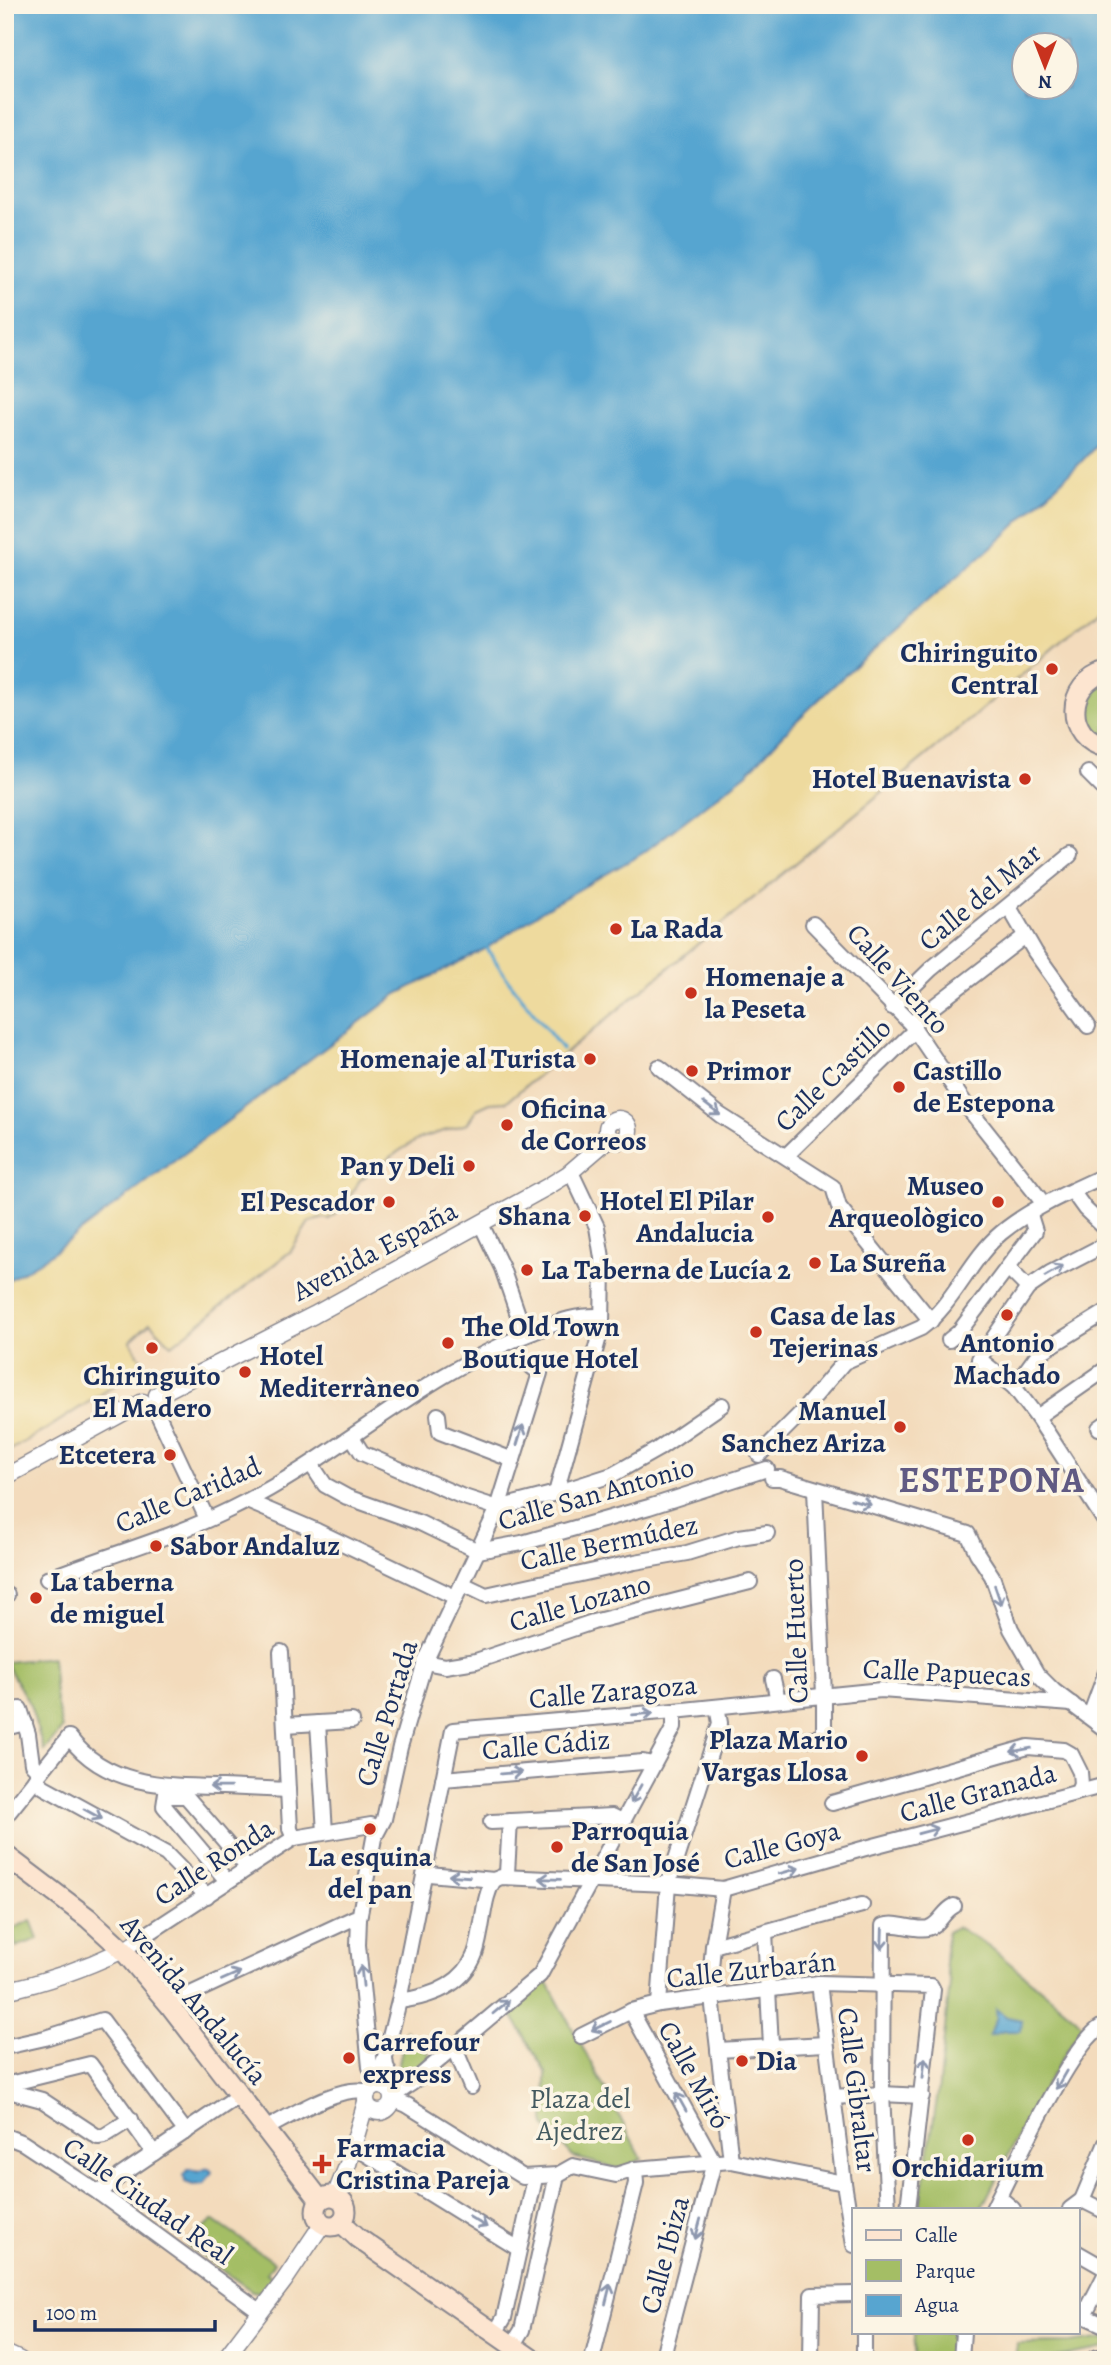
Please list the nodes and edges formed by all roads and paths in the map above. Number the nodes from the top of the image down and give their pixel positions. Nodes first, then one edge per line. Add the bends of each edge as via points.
1 (1106, 672) edge
2 (1106, 747) edge
3 (1088, 773) dead end
4 (1106, 791) edge
5 (1070, 855) dead end
6 (1009, 906) junction
7 (813, 924) dead end
8 (1025, 936) junction
9 (892, 1007) junction
10 (1088, 1026) dead end
11 (913, 1027) junction
12 (659, 1067) dead end
13 (610, 1138) dead end
14 (786, 1156) junction
15 (571, 1171) junction
16 (1106, 1175) edge
17 (1072, 1191) junction
18 (1044, 1204) junction
19 (1030, 1215) junction
20 (481, 1224) junction
21 (1106, 1229) edge
22 (1106, 1244) edge
23 (1008, 1268) junction
24 (1028, 1288) junction
25 (1106, 1312) edge
26 (602, 1316) junction
27 (931, 1321) junction
28 (525, 1335) junction
29 (949, 1340) dead end
30 (532, 1367) dead end
31 (1106, 1369) edge
32 (1014, 1387) junction
33 (151, 1401) junction
34 (722, 1405) dead end
35 (438, 1415) dead end
36 (1037, 1417) junction
37 (352, 1437) junction
38 (759, 1455) dead end
39 (513, 1460) junction
40 (311, 1464) junction
41 (5, 1477) edge
42 (815, 1489) junction
43 (556, 1493) junction
44 (247, 1501) junction
45 (498, 1508) junction
46 (207, 1520) junction
47 (1106, 1523) edge
48 (767, 1533) dead end
49 (478, 1551) junction
50 (47, 1579) dead end
51 (750, 1583) dead end
52 (459, 1590) junction
53 (281, 1652) dead end
54 (425, 1662) junction
55 (1106, 1672) edge
56 (773, 1679) dead end
57 (824, 1695) junction
58 (778, 1700) junction
59 (1072, 1704) junction
60 (718, 1707) junction
61 (674, 1711) junction
62 (1090, 1716) junction
63 (352, 1721) dead end
64 (318, 1723) junction
65 (285, 1726) junction
66 (5, 1728) edge
67 (1106, 1730) edge
68 (791, 1740) dead end
69 (653, 1765) junction
70 (38, 1775) junction
71 (443, 1779) junction
72 (1106, 1785) edge
73 (288, 1790) junction
74 (166, 1791) junction
75 (1078, 1792) junction
76 (832, 1803) dead end
77 (5, 1817) edge
78 (510, 1821) junction
79 (622, 1821) junction
80 (491, 1822) dead end
81 (378, 1828) junction
82 (325, 1832) junction
83 (294, 1838) junction
84 (862, 1849) joint
85 (5, 1855) edge
86 (247, 1867) junction
87 (425, 1876) junction
88 (502, 1879) junction
89 (590, 1880) junction
90 (227, 1881) junction
91 (668, 1884) junction
92 (723, 1889) junction
93 (207, 1896) junction
94 (862, 1905) dead end
95 (954, 1906) dead end
96 (359, 1919) junction
97 (765, 1932) junction
98 (713, 1946) junction
99 (123, 1950) junction
100 (819, 1983) junction
101 (881, 1983) junction
102 (767, 1989) junction
103 (5, 1991) edge
104 (711, 1997) junction
105 (399, 2001) junction
106 (169, 2004) junction
107 (659, 2004) junction
108 (631, 2011) junction
109 (366, 2023) junction
110 (393, 2026) junction
111 (1104, 2028) edge
112 (581, 2036) dead end
113 (825, 2044) junction
114 (454, 2046) junction
115 (771, 2046) junction
116 (5, 2047) edge
117 (718, 2050) junction
118 (385, 2057) junction
119 (412, 2083) junction
120 (471, 2087) dead end
121 (5, 2088) edge
122 (379, 2094) junction
123 (882, 2094) junction
124 (239, 2096) junction
125 (922, 2096) junction
126 (833, 2097) junction
127 (131, 2119) junction
128 (265, 2129) junction
129 (186, 2132) junction
130 (5, 2136) edge
131 (1106, 2143) edge
132 (154, 2153) junction
133 (352, 2157) junction
134 (731, 2161) junction
135 (714, 2162) junction
136 (635, 2169) junction
137 (557, 2175) junction
138 (535, 2178) junction
139 (844, 2183) junction
140 (99, 2193) junction
141 (328, 2198) junction
142 (996, 2203) edge
143 (1076, 2204) edge
144 (888, 2208) edge
145 (908, 2208) edge
146 (1106, 2212) edge
147 (332, 2223) junction
148 (852, 2233) edge
149 (519, 2249) junction
150 (1080, 2254) edge
151 (1106, 2271) edge
152 (852, 2294) edge
153 (260, 2311) junction
154 (1106, 2326) edge
155 (495, 2333) junction
156 (863, 2334) edge
157 (963, 2334) edge
158 (512, 2346) junction
159 (5, 2353) edge
160 (1106, 2358) edge
161 (20, 2360) edge
162 (225, 2360) edge
163 (533, 2360) edge
164 (592, 2360) edge
165 (662, 2360) edge
166 (811, 2360) edge
167 (864, 2360) edge
168 (961, 2360) edge
169 (1096, 2360) edge

1 - 2 main road via 1083,686 1074,709 1085,736
3 - 4 street
5 - 6 street, Calle del Mar
6 - 8 street
6 - 9 street, Calle del Mar
7 - 9 street, Calle Viento
8 - 10 street
8 - 11 street, Calle Castillo
9 - 11 street, Calle Viento
11 - 14 street, Calle Castillo
11 - 18 street, Calle Viento via 968,1108
12 -> 14 street via 720,1115
13 - 15 street, Avenida España
14 - 27 street via 833,1186 839,1207
15 - 20 street, Avenida España
15 - 26 street via 597,1227 603,1264
16 - 17 street
17 - 18 street
17 - 21 street
18 - 19 street
19 - 23 street via 1035,1231
19 - 27 street via 1001,1233
20 - 28 street
20 - 33 street, Avenida España
24 -> 22 street
23 - 24 street
23 - 29 street
24 - 32 street via 979,1359
25 - 32 street via 1038,1354
26 - 28 street, Calle Caridad via 579,1315
26 - 43 street
27 - 38 street via 844,1362
28 - 37 street, Calle Caridad via 459,1365
39 -> 30 street, Calle Portada via 540,1373
31 - 36 street
32 - 36 street
33 - 41 street, Avenida España
33 - 46 street
34 - 43 street via 612,1475
35 - 39 street via 440,1432
36 - 47 street
37 - 40 street, Calle Caridad
37 - 45 street via 362,1453
39 - 45 street, Calle Portada
40 - 44 street, Calle Caridad
40 - 49 street via 325,1485 347,1497 421,1523
42 - 49 street, Calle San Antonio via 769,1473 522,1543
42 - 57 street, Calle Huerto
42 -> 59 street via 968,1534 992,1576 1019,1646 1037,1674
43 - 45 street
44 - 46 street, Calle Caridad
44 - 52 street, Calle Bermúdez
45 - 49 street, Calle Portada
46 - 50 street, Calle Caridad
48 - 52 street, Calle Bermúdez via 486,1595
49 - 52 street, Calle Portada
51 - 54 street, Calle Lozano via 593,1622 476,1661 445,1666
52 - 54 street, Calle Portada
53 - 65 street
54 - 81 street, Calle Portada
55 - 62 street
56 - 58 street
57 - 58 street, Calle Papuecas
57 - 59 street, Calle Papuecas via 881,1690
57 - 68 street, Calle Huerto via 824,1737
58 - 60 street, Calle Zaragoza
59 - 62 street
60 - 61 street, Calle Zaragoza
60 - 91 street via 720,1723
61 - 69 street via 674,1727
71 -> 61 street, Calle Zaragoza via 453,1730
62 - 67 street
63 - 64 street
64 - 65 street
64 - 82 street
65 - 73 street
66 - 70 street via 22,1716
71 -> 69 street, Calle Cádiz via 643,1762
69 -> 79 street
70 - 74 street via 69,1737 105,1768
70 - 77 street
70 -> 93 street via 44,1787 166,1854
71 - 87 street
72 - 75 street, Calle Granada
73 -> 74 street
73 - 83 street
74 - 86 street via 186,1796
74 - 90 street via 164,1806
75 -> 76 street via 1080,1772 1071,1754 1028,1747
84 -> 75 street, Calle Granada
78 - 79 street via 612,1816
78 - 80 street
78 - 88 street via 507,1873
79 - 89 street
81 - 82 street, Calle Ronda via 371,1825
81 - 96 street, Calle Portada
82 - 83 street, Calle Ronda
83 - 86 street, Calle Ronda
92 -> 84 street, Calle Goya
85 - 99 main road, Avenida Andalucía
86 - 90 street, Calle Ronda
88 -> 87 street, Calle Goya
87 - 105 street
89 -> 88 street, Calle Goya
88 - 105 street via 487,1894 476,1952 463,1973 433,1994
89 - 91 street, Calle Goya
114 -> 89 street via 540,1975
90 - 93 street, Calle Ronda
91 - 92 street, Calle Goya
91 - 107 street
92 - 98 street
93 - 99 street, Calle Ronda
94 - 97 street
95 -> 101 street via 936,1924 923,1928 883,1926
106 -> 96 street
109 -> 96 street, Calle Portada
97 - 98 street
97 - 102 street
98 - 104 street
99 - 103 street via 93,1965
99 - 106 main road, Avenida Andalucía
100 - 101 street, Calle Zurbarán
100 - 102 street, Calle Zurbarán
100 - 113 street, Calle Gibraltar
101 - 123 street
125 -> 101 street, Calle Zurbarán via 932,1987
102 - 104 street, Calle Zurbarán
102 - 115 street
104 - 107 street, Calle Zurbarán
104 - 117 street
105 - 110 street
106 - 124 main road, Avenida Andalucía
107 - 108 street, Calle Zurbarán
108 -> 112 street, Calle Zurbarán
135 -> 108 street, Calle Miró
109 - 110 street via 381,2034
109 - 122 street, Calle Portada via 370,2067
110 - 118 street
111 -> 142 street via 1088,2036 1064,2074
113 - 115 street
113 - 126 street, Calle Gibraltar
114 - 119 street
114 - 120 street
115 - 117 street
116 - 129 street via 102,2020
117 - 134 street
118 - 119 street via 393,2079
118 - 122 street
119 - 122 street
121 - 127 street via 42,2100 98,2137
121 - 127 street via 90,2064
122 - 128 street via 354,2090 335,2095
122 - 133 street
122 - 138 street via 407,2105 523,2177
123 - 125 street
123 - 126 street
123 - 144 street
124 - 128 main road, Avenida Andalucía
124 - 129 street
125 - 145 street
126 - 139 street, Calle Gibraltar
127 - 132 street
128 - 141 main road, Avenida Andalucía
129 - 132 street
130 - 140 street, Calle Ciudad Real
131 - 143 street
132 - 140 street
133 - 141 street
133 -> 149 street via 363,2152
134 - 135 street
134 - 139 street
135 - 136 street
135 -> 165 street, Calle Ibiza
136 - 137 street via 615,2175 573,2166
164 -> 136 street via 636,2183
137 - 138 street
137 - 158 street via 522,2330
138 - 149 street
139 - 148 street, Calle Gibraltar
140 - 153 street, Calle Ciudad Real
141 - 147 main road via 316,2212
141 - 147 main road via 343,2201 346,2210
143 - 146 street
147 - 153 street
147 - 155 main road
149 - 155 street via 504,2318
150 - 151 street
151 - 154 street via 1084,2316
152 - 166 street via 811,2295
153 - 162 street
155 - 158 main road
156 - 167 street
157 - 168 street
158 - 163 main road
159 - 161 street
160 - 169 main road

